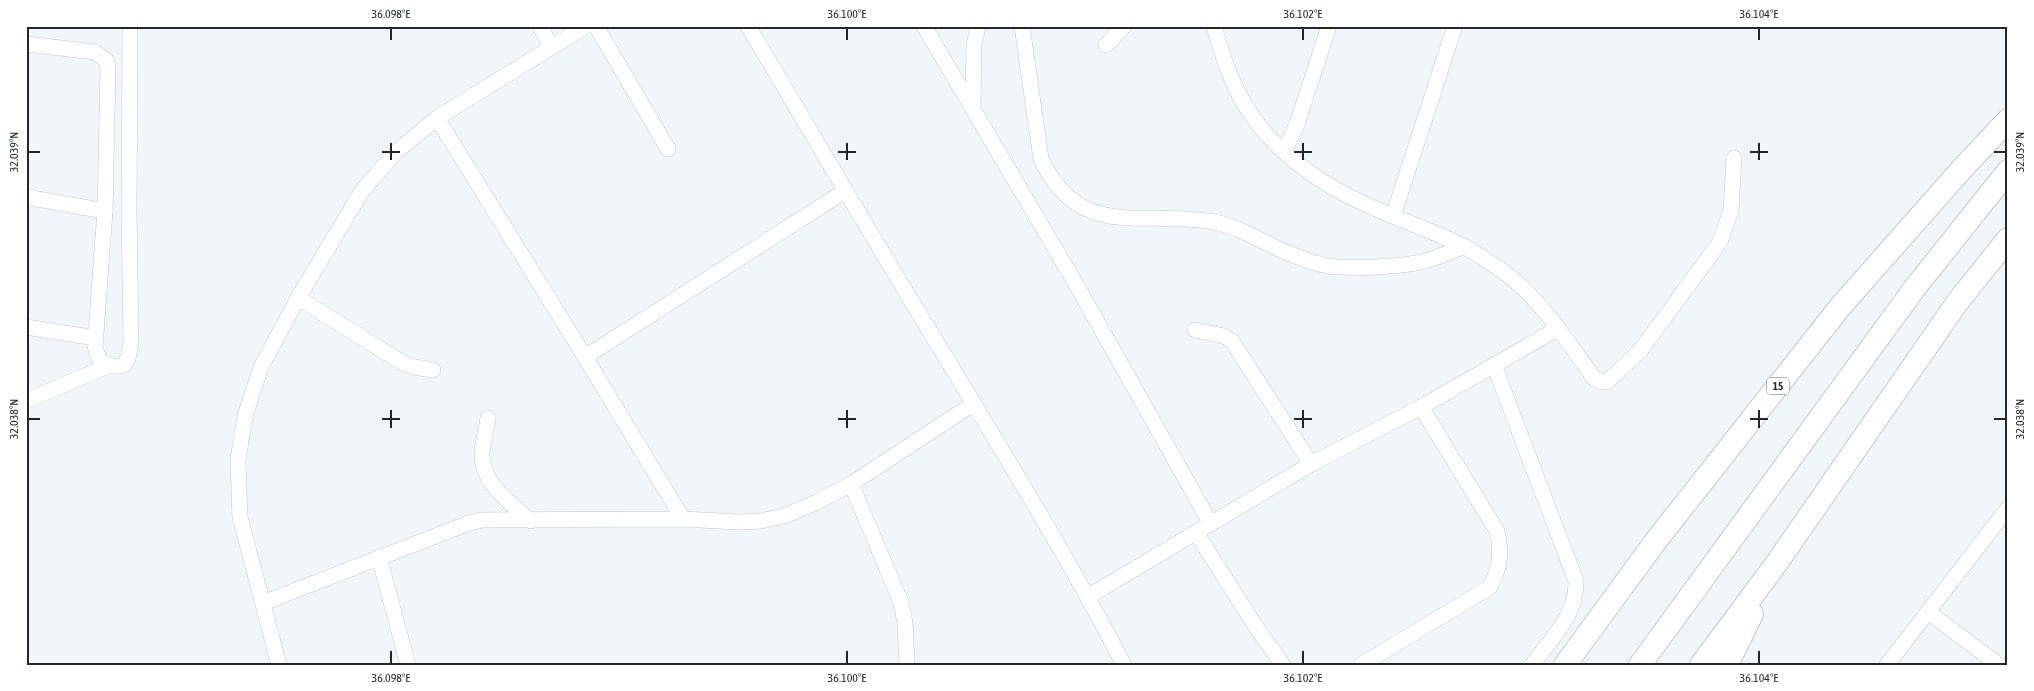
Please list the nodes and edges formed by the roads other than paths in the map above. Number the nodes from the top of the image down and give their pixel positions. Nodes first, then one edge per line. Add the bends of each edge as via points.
1 (130, 26) edge
2 (540, 26) edge
3 (586, 26) edge
4 (596, 26) edge
5 (748, 26) edge
6 (924, 26) edge
7 (978, 26) edge
8 (1022, 26) edge
9 (1124, 26) edge
10 (1214, 26) edge
11 (1329, 26) edge
12 (1455, 26) edge
13 (26, 44) edge
14 (1106, 45) dead end
15 (551, 47) junction
16 (973, 109) junction
17 (437, 118) junction
18 (2008, 120) edge
19 (668, 149) dead end
20 (1284, 152) junction
21 (1734, 158) dead end
22 (2008, 171) edge
23 (845, 191) junction
24 (26, 197) edge
25 (105, 211) junction
26 (1393, 216) junction
27 (2008, 238) edge
28 (1464, 246) junction
29 (298, 298) junction
30 (26, 327) edge
31 (1558, 329) junction
32 (1196, 330) dead end
33 (96, 338) junction
34 (585, 357) junction
35 (108, 366) junction
36 (1494, 366) junction
37 (433, 370) dead end
38 (26, 401) edge
39 (974, 404) junction
40 (1421, 407) junction
41 (488, 418) dead end
42 (1311, 464) junction
43 (851, 484) junction
44 (2008, 508) edge
45 (683, 519) junction
46 (531, 521) junction
47 (1211, 524) junction
48 (1197, 534) junction
49 (379, 557) junction
50 (1776, 564) junction
51 (1089, 596) junction
52 (263, 602) junction
53 (1928, 612) junction
54 (279, 665) edge
55 (408, 665) edge
56 (907, 665) edge
57 (1124, 665) edge
58 (1283, 665) edge
59 (1361, 665) edge
60 (1532, 665) edge
61 (1565, 665) edge
62 (1640, 665) edge
63 (1701, 665) edge
64 (1727, 665) edge
65 (1888, 665) edge
66 (1999, 665) edge

1 - 35 street via 132,343 124,365
2 - 15 street
3 - 15 street
4 - 19 street
5 - 23 street
6 - 16 street
7 - 16 street via 974,46
8 - 28 street via 1041,159 1059,188 1075,203 1092,212 1121,217 1215,222 1307,260 1337,267 1419,262
9 - 14 street
10 - 20 street via 1234,86 1255,120
11 - 20 street via 1297,124
12 - 26 street
13 - 25 street via 95,52 106,60
15 - 17 street
16 - 47 street
17 - 29 street via 396,152 362,191
17 - 34 street
18 - 61 highway, 15 via 1840,307 1656,542
20 - 26 street via 1326,184
21 - 31 street via 1731,210 1720,242 1640,351 1614,377 1602,382 1595,379
22 - 62 highway via 1914,289
23 - 34 street
23 - 39 street
24 - 25 street
25 - 33 street
26 - 28 street
27 - 50 highway via 1959,300
28 - 31 street via 1529,294
29 - 37 street via 403,362
29 - 52 street via 261,367 245,416 238,460 240,517
30 - 33 street
31 - 36 street
32 - 42 street via 1232,341
33 - 35 street via 97,355
34 - 45 street
35 - 38 street
36 - 40 street
36 - 60 street via 1576,581 1574,604 1568,616
39 - 43 street
39 - 51 street
40 - 42 street
40 - 59 street via 1497,531 1500,560 1490,587
41 - 46 street via 482,454 486,475 498,492
42 - 47 street
43 - 45 street via 784,516 762,521
43 - 56 street via 901,602
44 - 53 street
45 - 46 street
46 - 49 street via 482,520 469,523
47 - 48 street
48 - 51 street
48 - 58 street
49 - 52 street
49 - 55 street
50 - 63 highway
50 - 64 highway
51 - 57 street
52 - 54 street
53 - 65 street
53 - 66 street

